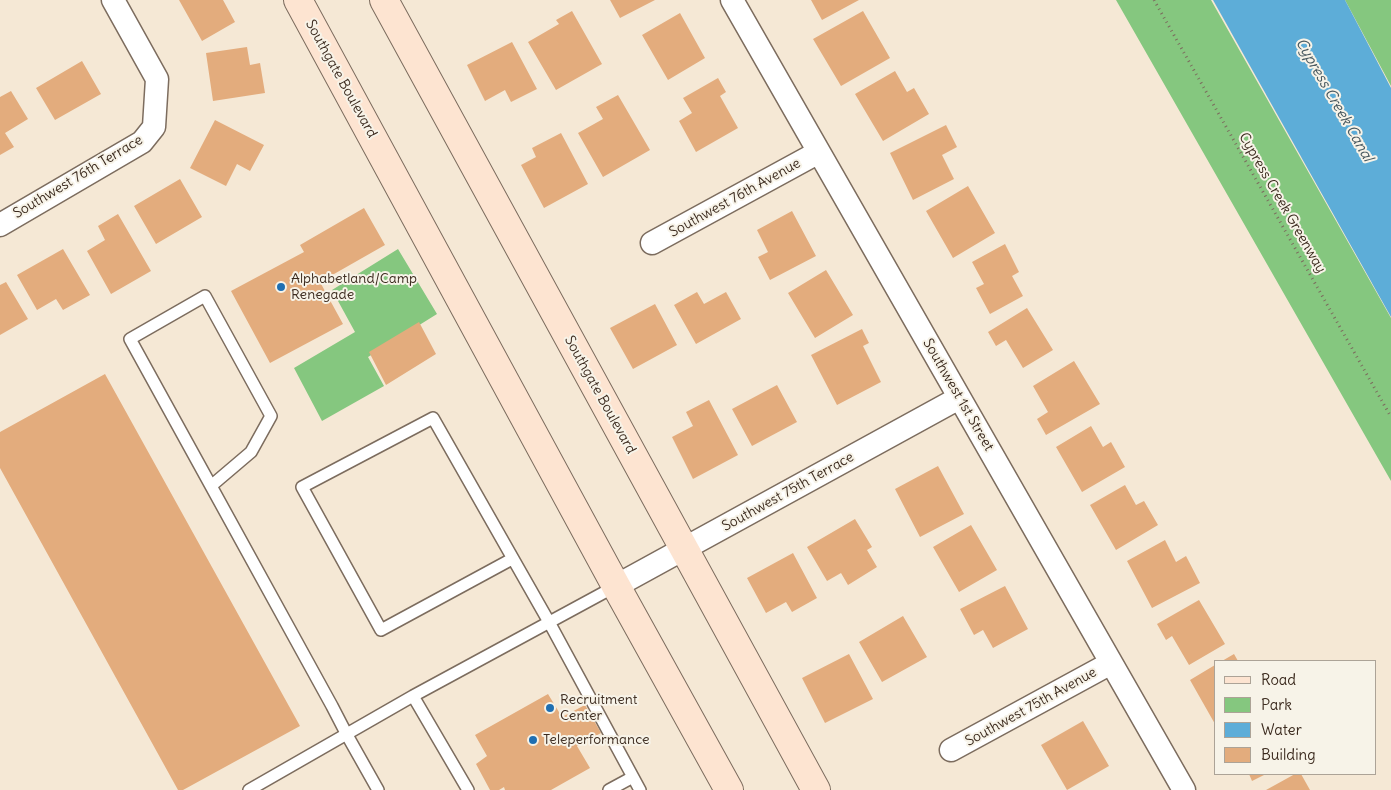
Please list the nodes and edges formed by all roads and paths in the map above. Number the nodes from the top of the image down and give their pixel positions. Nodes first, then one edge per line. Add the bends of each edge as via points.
1 (113, 0) edge
2 (298, 0) edge
3 (384, 0) edge
4 (732, 0) edge
5 (1154, 0) edge
6 (819, 152) junction
7 (0, 224) edge
8 (652, 243) dead end
9 (960, 398) junction
10 (1391, 417) edge
11 (211, 486) junction
12 (684, 549) junction
13 (512, 558) junction
14 (616, 586) junction
15 (549, 622) junction
16 (1111, 664) junction
17 (413, 696) junction
18 (347, 734) junction
19 (951, 750) dead end
20 (633, 777) junction
21 (250, 790) edge
22 (378, 790) edge
23 (468, 790) edge
24 (609, 790) edge
25 (640, 790) edge
26 (729, 790) edge
27 (816, 790) edge
28 (1184, 790) edge

1 - 7 street, Southwest 76th Terrace via 157,79 154,126 142,142
2 - 14 main road, Southgate Boulevard
3 - 12 main road, Southgate Boulevard
4 - 6 street, Southwest 1st Street
5 - 10 path, Cypress Creek Greenway
6 - 8 street, Southwest 76th Avenue
6 - 9 street, Southwest 1st Street
9 - 12 street, Southwest 75th Terrace
9 - 16 street, Southwest 1st Street
11 - 11 lane via 130,338 205,296 271,416 251,452
11 - 18 lane
12 - 14 street, Southwest 75th Terrace
12 - 27 main road, Southgate Boulevard
13 - 13 lane via 434,418 302,487 381,630
13 - 15 lane
14 - 15 lane
14 - 26 main road, Southgate Boulevard
15 - 17 lane
15 - 20 lane
16 - 19 street, Southwest 75th Avenue
16 - 28 street, Southwest 1st Street
17 - 18 lane
17 - 23 lane
18 - 21 lane
18 - 22 lane
20 - 24 lane
20 - 25 lane

